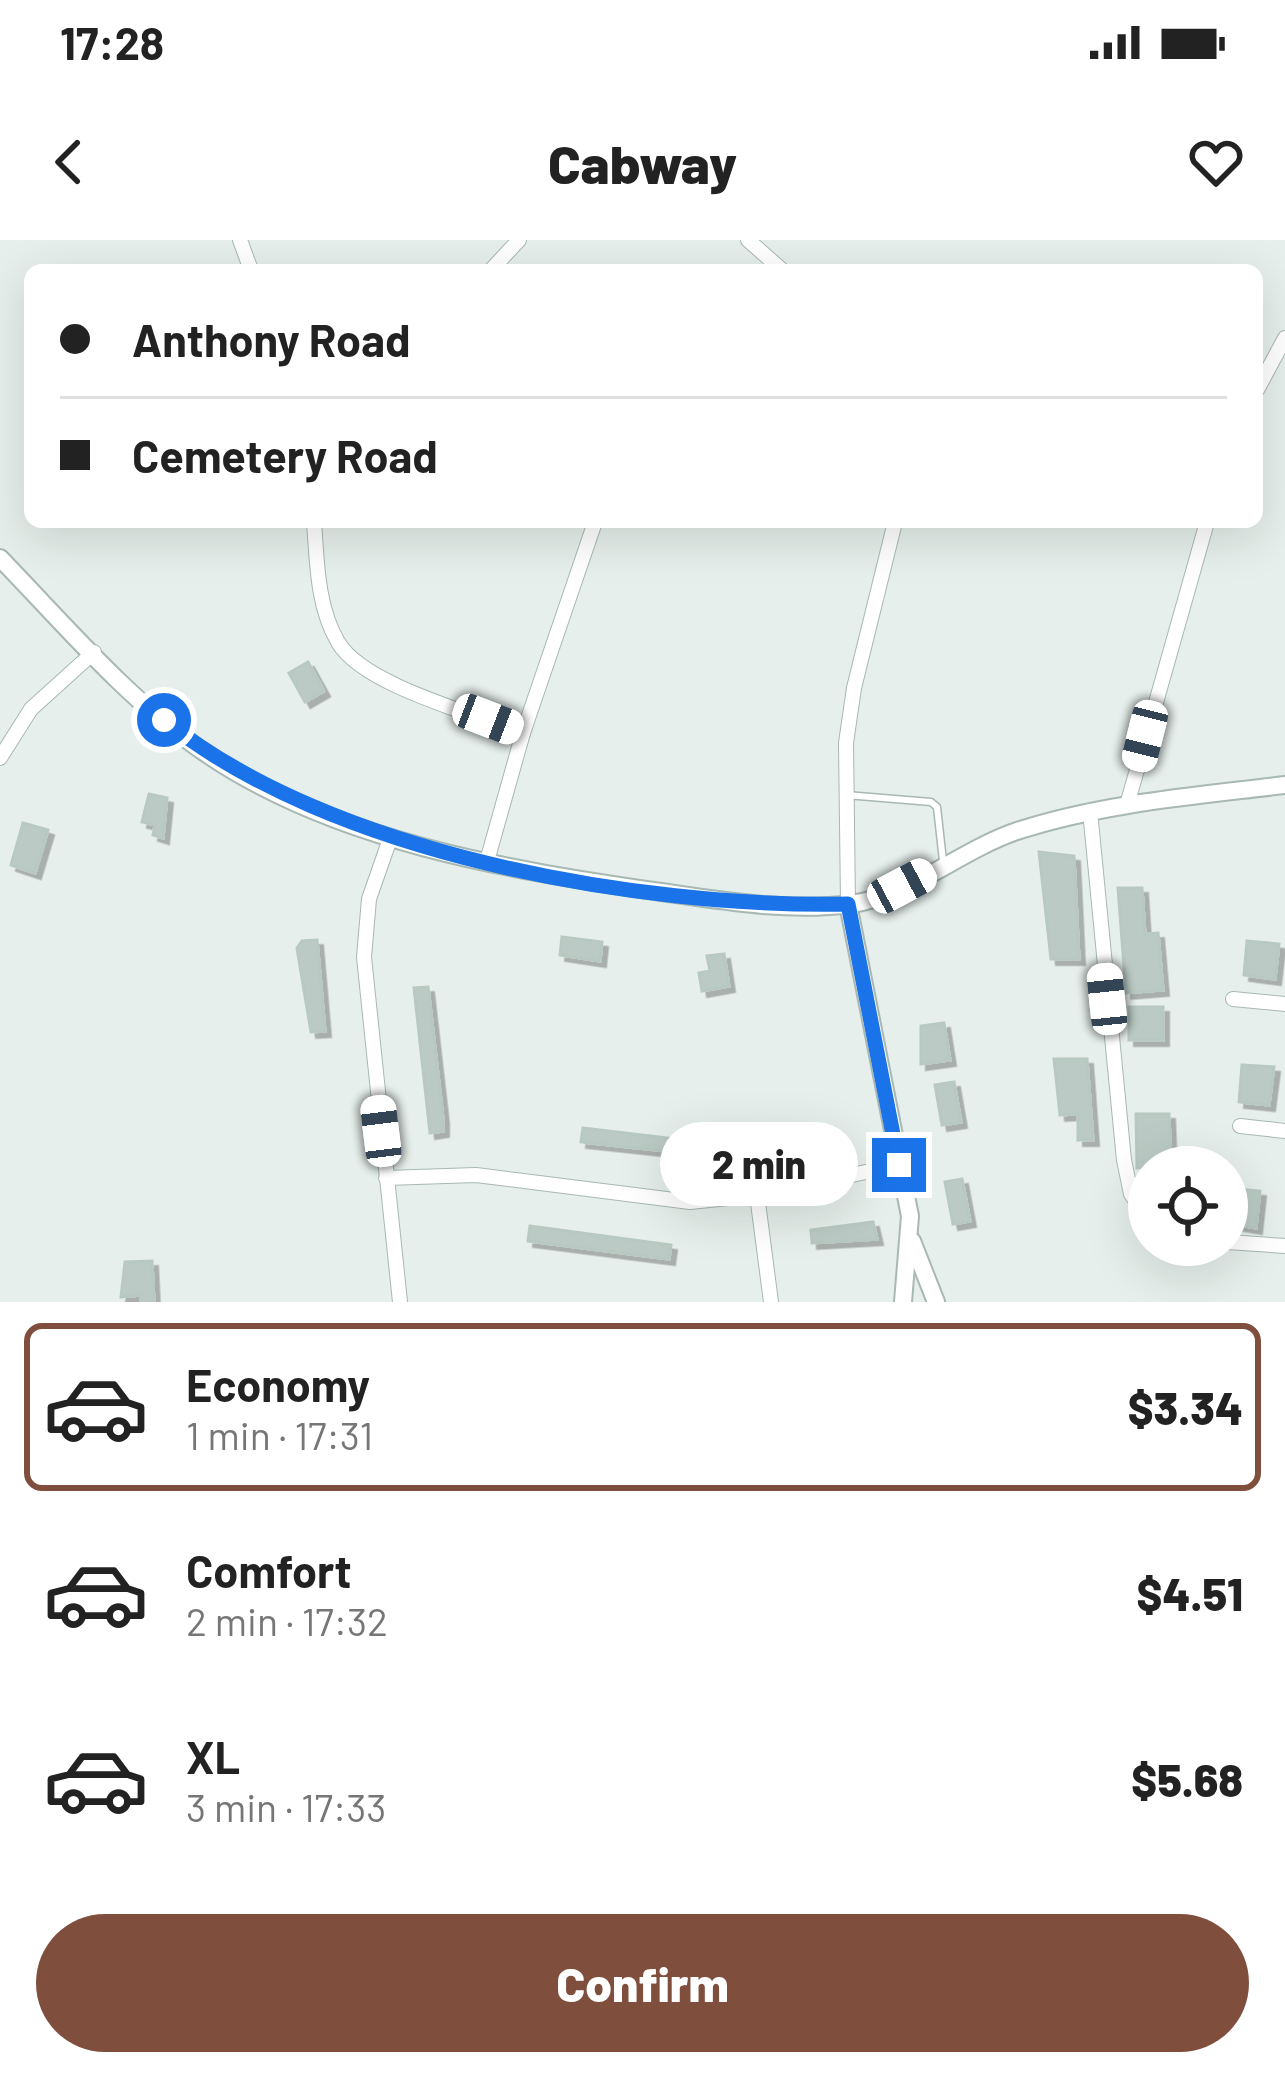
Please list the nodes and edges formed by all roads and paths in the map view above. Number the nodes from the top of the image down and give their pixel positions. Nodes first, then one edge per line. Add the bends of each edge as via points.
1 (519, 240) edge
2 (748, 240) edge
3 (497, 264) edge
4 (773, 264) edge
5 (1285, 338) edge
6 (1263, 379) edge
7 (315, 528) edge
8 (593, 528) edge
9 (894, 528) edge
10 (1205, 528) edge
11 (0, 558) edge
12 (94, 652) junction
13 (523, 733) junction
14 (0, 758) edge
15 (1285, 784) edge
16 (845, 795) junction
17 (1127, 805) junction
18 (1090, 811) junction
19 (391, 836) junction
20 (487, 861) junction
21 (944, 865) junction
22 (848, 904) junction
23 (1233, 999) dead end
24 (1285, 1004) edge
25 (1240, 1126) dead end
26 (1285, 1131) edge
27 (899, 1165) junction
28 (386, 1178) junction
29 (1128, 1179) edge
30 (758, 1195) junction
31 (911, 1239) junction
32 (1248, 1243) edge
33 (1285, 1246) edge
34 (400, 1302) edge
35 (771, 1302) edge
36 (903, 1302) edge
37 (935, 1302) edge

1 - 3 street
2 - 4 street
5 - 6 street
7 - 13 street via 326,615 346,653 386,679
8 - 13 street
9 - 16 street via 854,688
10 - 17 street
11 - 12 street
12 - 14 street via 31,709
12 - 19 street via 202,751 249,780
13 - 20 street
15 - 17 street
16 - 21 lane via 931,802
16 - 22 street
17 - 18 street
18 - 21 street via 1012,833
18 - 29 street
19 - 20 street
19 - 28 street via 364,933
20 - 22 street via 703,898
21 - 22 street
22 - 27 street
23 - 24 street
25 - 26 street
27 - 30 street
27 - 31 street
28 - 30 street via 476,1174 690,1202
28 - 34 street
30 - 35 street
31 - 36 street
31 - 37 street
32 - 33 street

